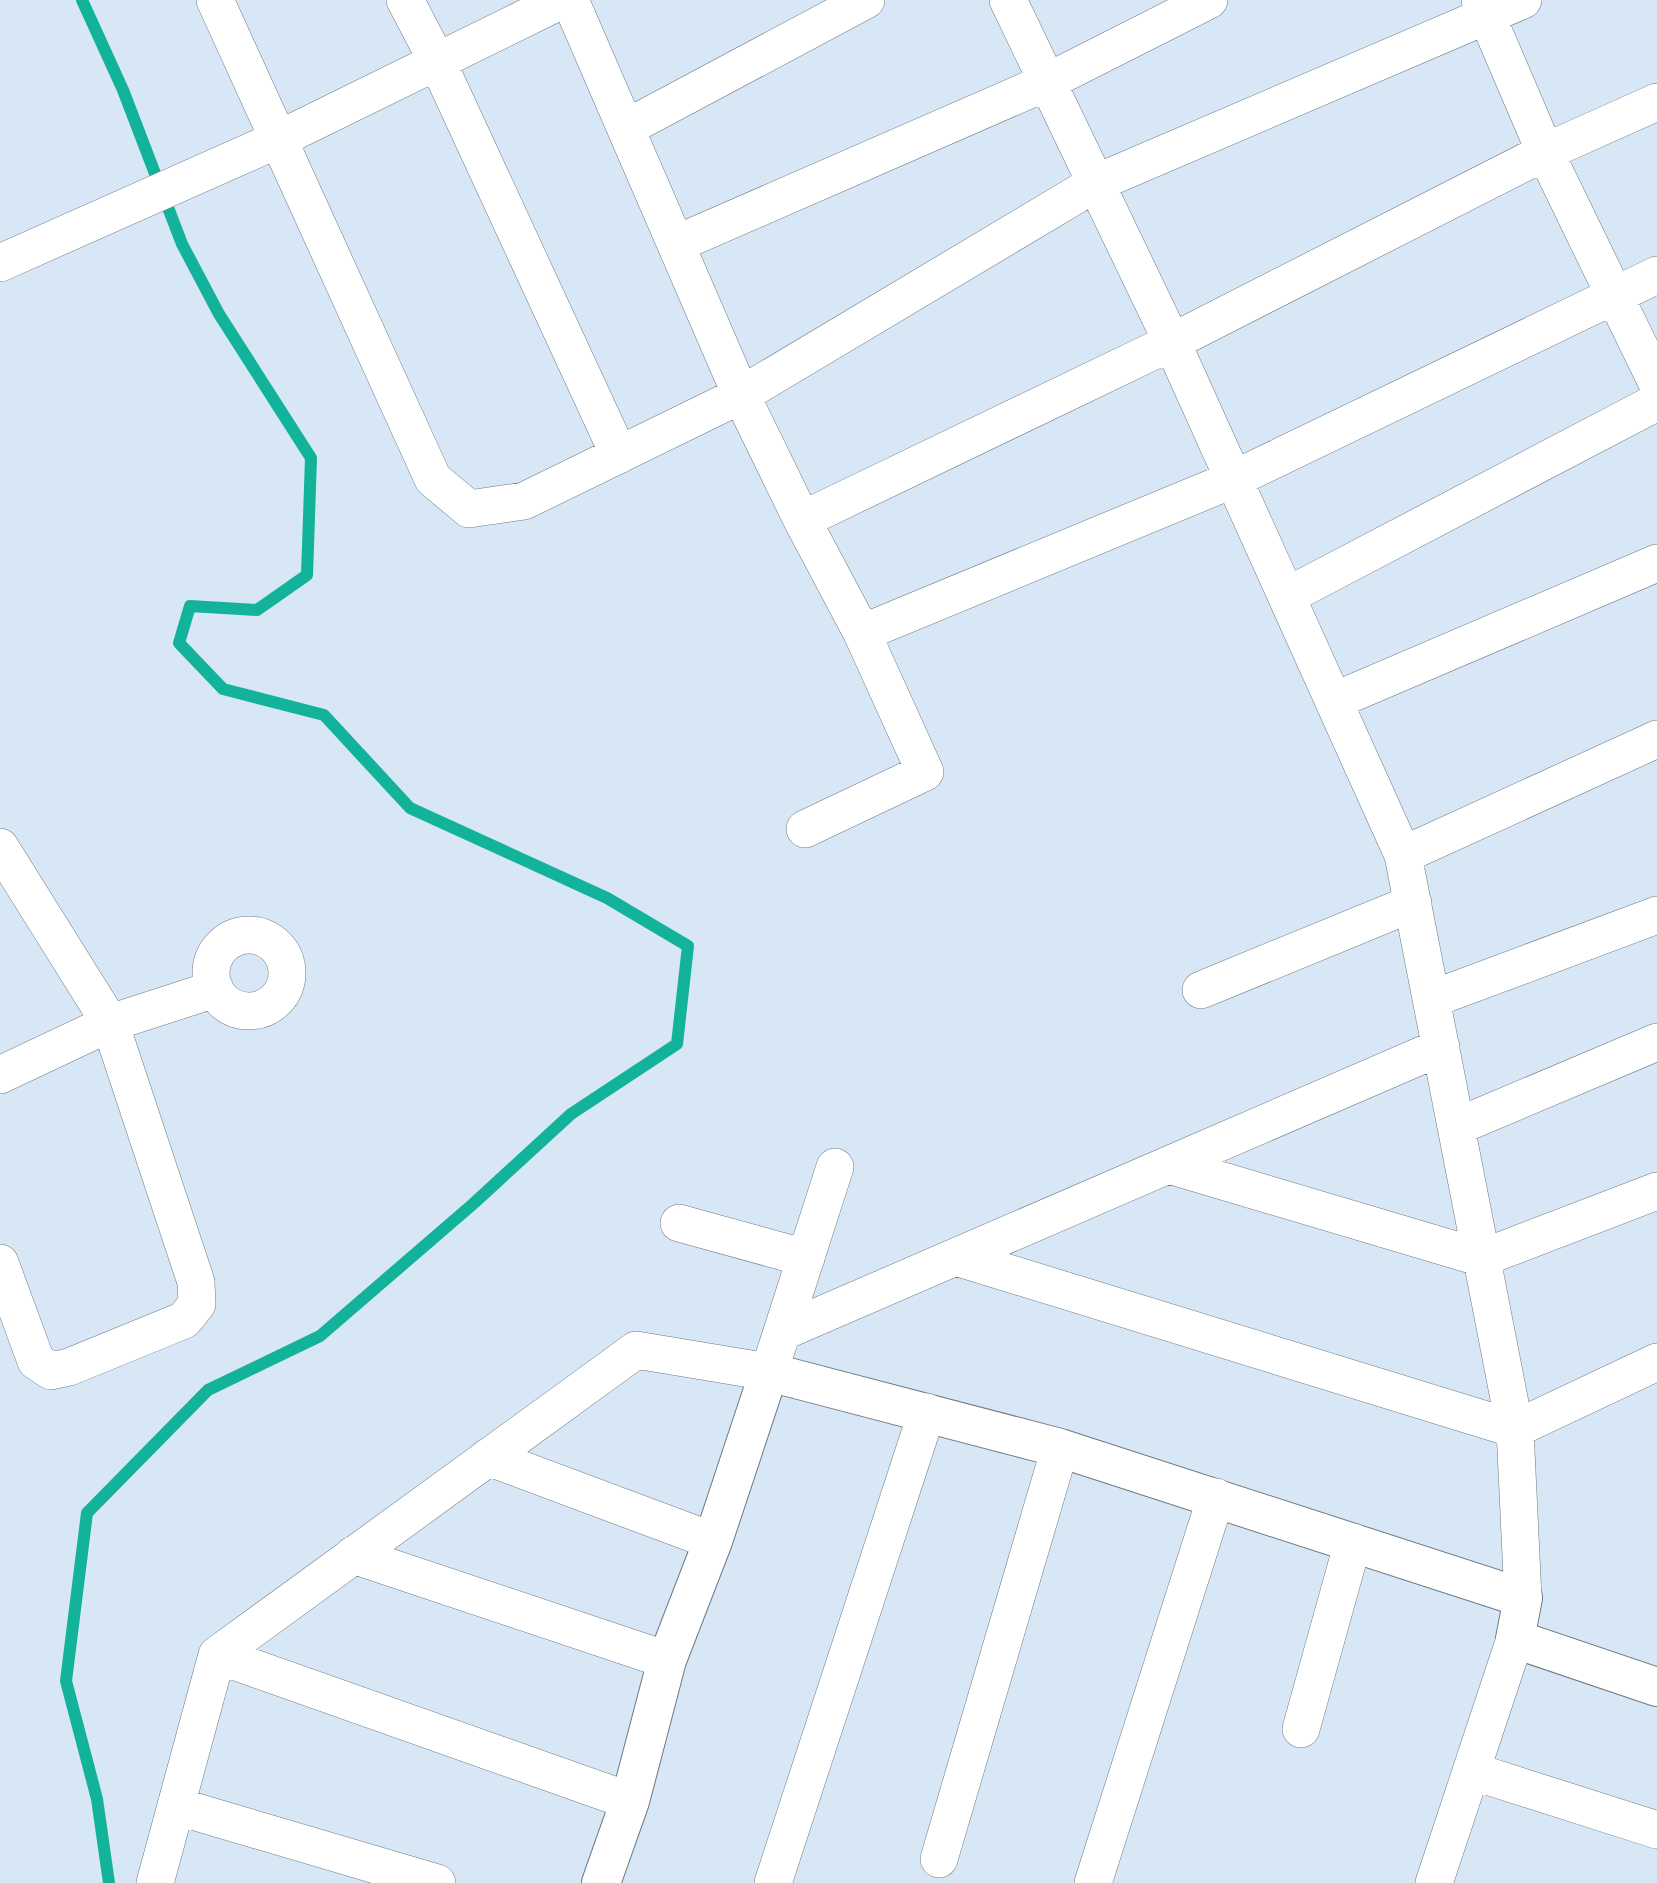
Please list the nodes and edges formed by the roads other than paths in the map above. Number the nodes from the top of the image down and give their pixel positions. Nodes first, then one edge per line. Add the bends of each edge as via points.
1 (215, 0) edge
2 (405, 0) edge
3 (562, 0) edge
4 (570, 0) edge
5 (866, 0) edge
6 (1008, 0) edge
7 (1209, 0) edge
8 (1523, 0) edge
9 (1483, 8) edge
10 (437, 61) junction
11 (1047, 82) junction
12 (1657, 102) edge
13 (626, 128) junction
14 (277, 140) junction
15 (1545, 152) junction
16 (1096, 183) junction
17 (676, 244) junction
18 (0, 264) edge
19 (1657, 275) edge
20 (1614, 294) junction
21 (1172, 342) junction
22 (1657, 383) edge
23 (741, 395) junction
24 (1657, 402) edge
25 (619, 455) junction
26 (1234, 479) junction
27 (802, 520) junction
28 (1657, 563) edge
29 (1287, 597) junction
30 (862, 633) junction
31 (1334, 701) junction
32 (1657, 739) edge
33 (805, 829) dead end
34 (0, 847) edge
35 (1404, 855) junction
36 (1413, 903) junction
37 (1657, 915) edge
38 (215, 989) dead end
39 (1201, 990) dead end
40 (1432, 999) junction
41 (110, 1023) junction
42 (1657, 1042) edge
43 (1441, 1047) junction
44 (0, 1075) edge
45 (1456, 1127) junction
46 (1169, 1166) junction
47 (835, 1167) dead end
48 (1657, 1191) edge
49 (679, 1223) dead end
50 (956, 1257) junction
51 (806, 1258) junction
52 (1482, 1258) junction
53 (0, 1263) edge
54 (782, 1332) junction
55 (1657, 1362) edge
56 (769, 1372) junction
57 (927, 1412) junction
58 (1516, 1429) junction
59 (1060, 1448) junction
60 (488, 1457) junction
61 (1216, 1497) junction
62 (713, 1541) junction
63 (1353, 1542) junction
64 (353, 1556) junction
65 (1523, 1598) junction
66 (1515, 1639) junction
67 (217, 1655) junction
68 (667, 1660) junction
69 (1657, 1687) edge
70 (1301, 1729) dead end
71 (1472, 1771) junction
72 (630, 1801) junction
73 (176, 1806) junction
74 (1657, 1829) edge
75 (939, 1859) dead end
76 (155, 1883) edge
77 (437, 1883) edge
78 (601, 1883) edge
79 (773, 1883) edge
80 (1093, 1883) edge
81 (1434, 1883) edge

1 - 14 street
2 - 10 street
3 - 10 street
4 - 13 street
5 - 13 street
6 - 11 street
7 - 11 street
8 - 9 street
9 - 15 street
9 - 16 street
10 - 14 street
10 - 25 street
11 - 16 street
11 - 17 street
12 - 15 street
13 - 17 street
14 - 18 street
14 - 25 street via 433,479 469,509 524,501
15 - 20 street
15 - 21 street
16 - 21 street
16 - 23 street
17 - 23 street
19 - 20 street
20 - 22 street
20 - 26 street
21 - 26 street
21 - 27 street
23 - 25 street
23 - 27 street
24 - 29 street
26 - 29 street
26 - 30 street
27 - 30 street
28 - 31 street
29 - 31 street
30 - 33 street via 925,772
31 - 35 street
32 - 35 street
34 - 41 street
35 - 36 street
36 - 39 street
36 - 40 street
37 - 40 street
38 - 41 street
40 - 43 street
41 - 44 street
41 - 53 street via 196,1282 197,1304 184,1320 51,1371 36,1362
42 - 45 street
43 - 45 street
43 - 46 street
45 - 52 street
46 - 50 street
46 - 52 street
47 - 51 street
48 - 52 street
49 - 51 street
50 - 54 street
50 - 58 street
51 - 54 street
52 - 58 street
54 - 56 street
55 - 58 street
56 - 57 street
56 - 60 street via 636,1350
56 - 62 street
57 - 59 street
57 - 79 street
58 - 65 street
59 - 61 street
59 - 75 street
60 - 62 street
60 - 64 street
61 - 63 street
61 - 80 street
62 - 68 street
63 - 65 street
63 - 70 street
64 - 67 street
64 - 68 street
65 - 66 street
66 - 69 street
66 - 71 street
67 - 72 street
67 - 73 street
68 - 72 street
71 - 74 street
71 - 81 street
72 - 78 street
73 - 76 street
73 - 77 street

